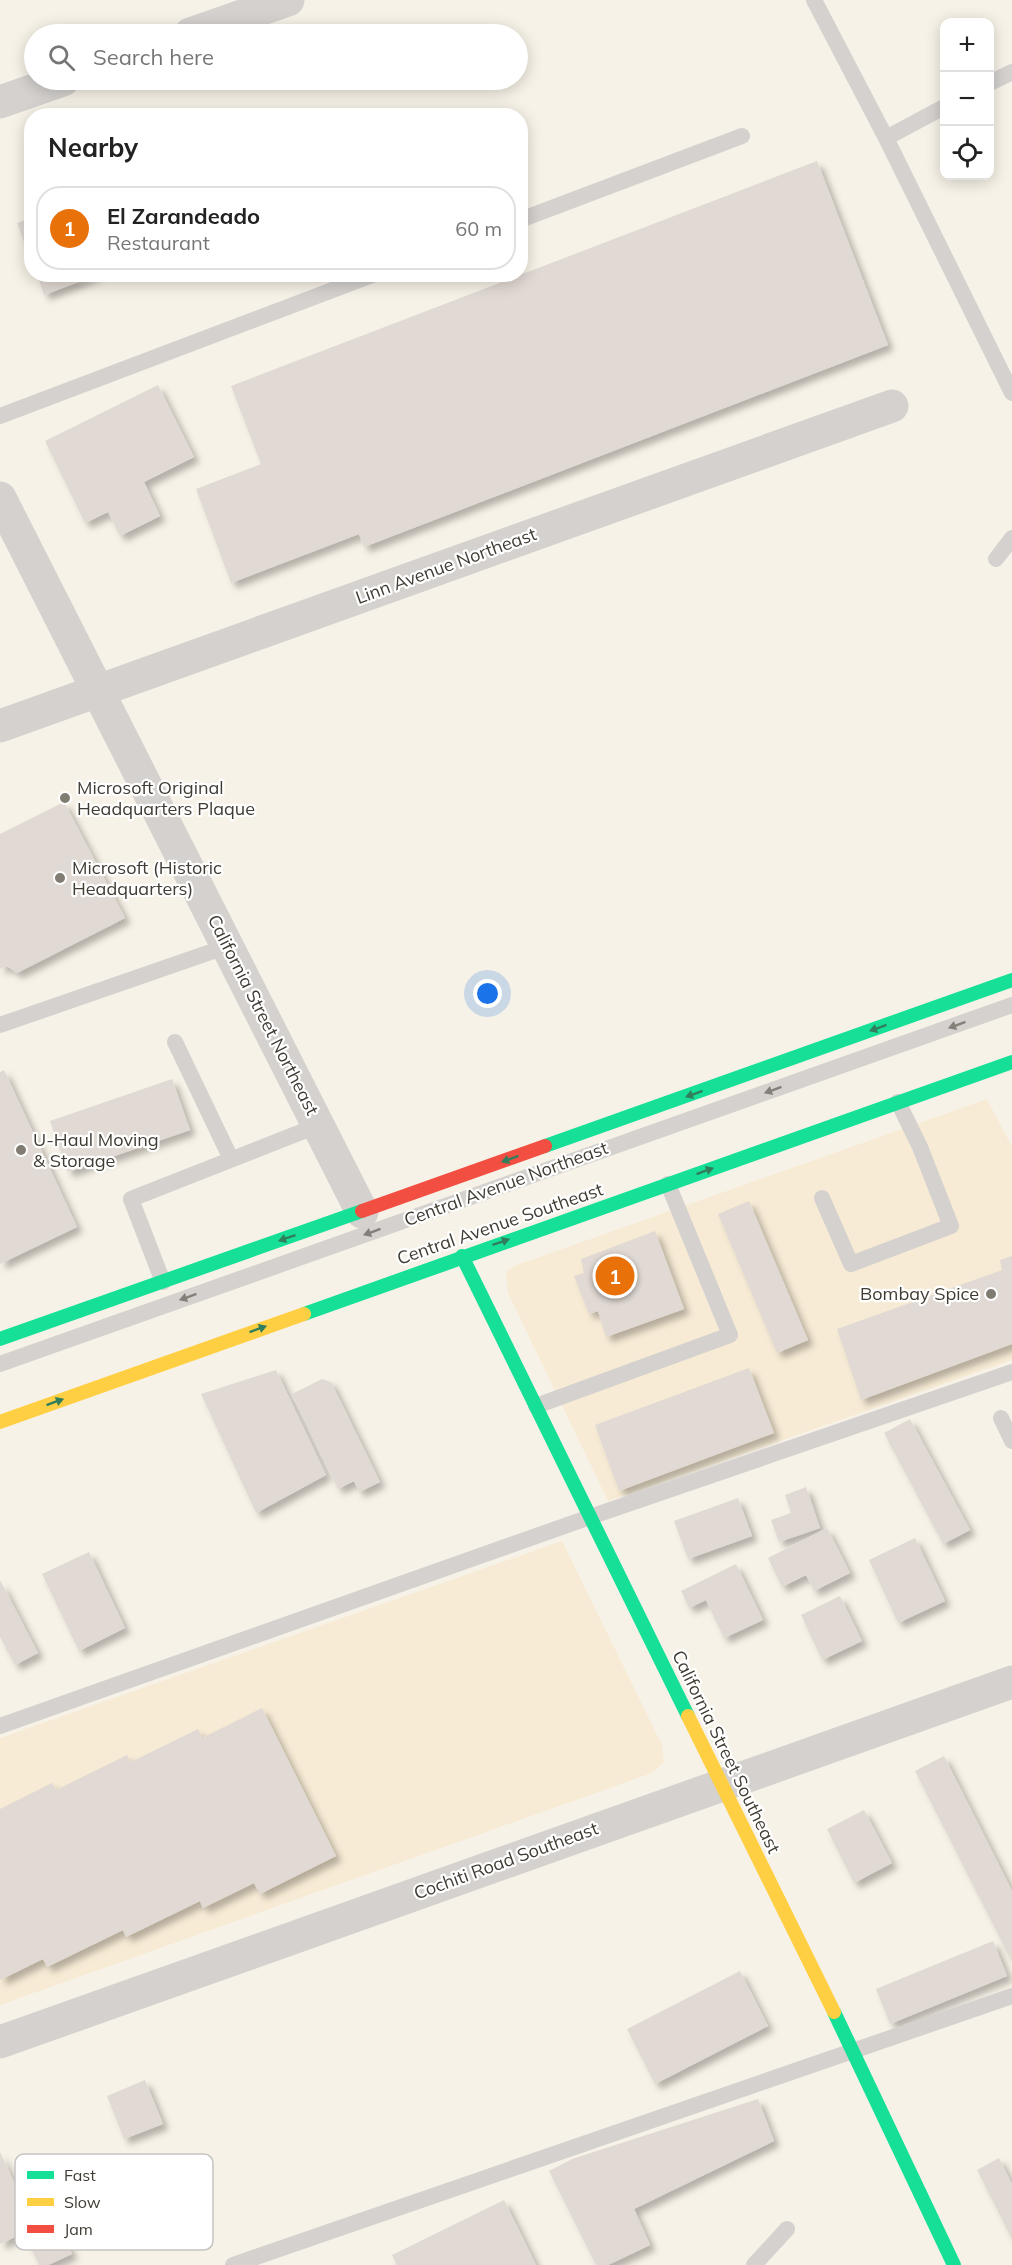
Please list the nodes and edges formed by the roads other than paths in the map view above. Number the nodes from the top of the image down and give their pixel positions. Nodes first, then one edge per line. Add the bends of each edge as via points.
1 (288, 0) edge
2 (814, 0) edge
3 (219, 24) edge
4 (1012, 72) edge
5 (994, 81) edge
6 (34, 90) edge
7 (0, 102) edge
8 (940, 110) edge
9 (742, 136) dead end
10 (886, 138) junction
11 (528, 217) edge
12 (354, 282) edge
13 (1012, 393) edge
14 (892, 406) dead end
15 (0, 416) edge
16 (0, 498) edge
17 (1012, 538) edge
18 (996, 559) dead end
19 (99, 691) junction
20 (0, 726) edge
21 (228, 946) junction
22 (1012, 981) edge
23 (1012, 1005) edge
24 (0, 1025) edge
25 (175, 1042) dead end
26 (1012, 1062) edge
27 (898, 1102) junction
28 (319, 1125) junction
29 (231, 1160) junction
30 (668, 1184) junction
31 (822, 1198) dead end
32 (362, 1212) junction
33 (462, 1256) junction
34 (163, 1282) junction
35 (0, 1339) edge
36 (0, 1364) edge
37 (1012, 1372) edge
38 (536, 1406) junction
39 (1001, 1418) dead end
40 (0, 1422) edge
41 (1012, 1441) edge
42 (590, 1517) junction
43 (1012, 1682) edge
44 (0, 1726) edge
45 (722, 1783) junction
46 (1012, 1996) edge
47 (0, 2042) edge
48 (853, 2052) junction
49 (787, 2229) dead end
50 (233, 2265) edge
51 (754, 2265) edge
52 (954, 2265) edge

1 - 3 street
2 - 10 lane
4 - 5 lane
6 - 7 street
8 - 10 lane
9 - 11 lane
10 - 13 lane
12 - 15 lane
14 - 19 street, Linn Avenue Northeast
16 - 19 street, California Street Northeast
17 - 18 lane
19 - 20 street, Linn Avenue Northeast
19 - 21 street, California Street Northeast
21 - 24 lane
21 - 28 street, California Street Northeast
22 -> 32 main road, Central Avenue Northeast
23 -> 36 lane, Central Avenue Northeast
25 - 29 lane
26 - 27 main road, Central Avenue Southeast
30 -> 27 main road, Central Avenue Southeast
27 - 31 lane via 951,1226 851,1264
28 - 29 lane
28 - 32 street, California Street Northeast
29 - 34 lane via 131,1199
33 -> 30 main road, Central Avenue Southeast
30 - 38 lane via 730,1335
32 -> 34 main road, Central Avenue Northeast
33 - 38 main road, California Street Southeast
40 -> 33 main road, Central Avenue Southeast
34 - 35 main road, Central Avenue Northeast
37 - 42 lane
38 - 42 main road, California Street Southeast
39 - 41 lane
42 - 44 lane
42 - 45 main road, California Street Southeast
43 - 45 street, Cochiti Road Southeast
45 - 47 street, Cochiti Road Southeast
45 - 48 main road, California Street Southeast
46 - 48 lane
48 - 50 lane
48 - 52 main road, California Street Southeast
49 - 51 lane

